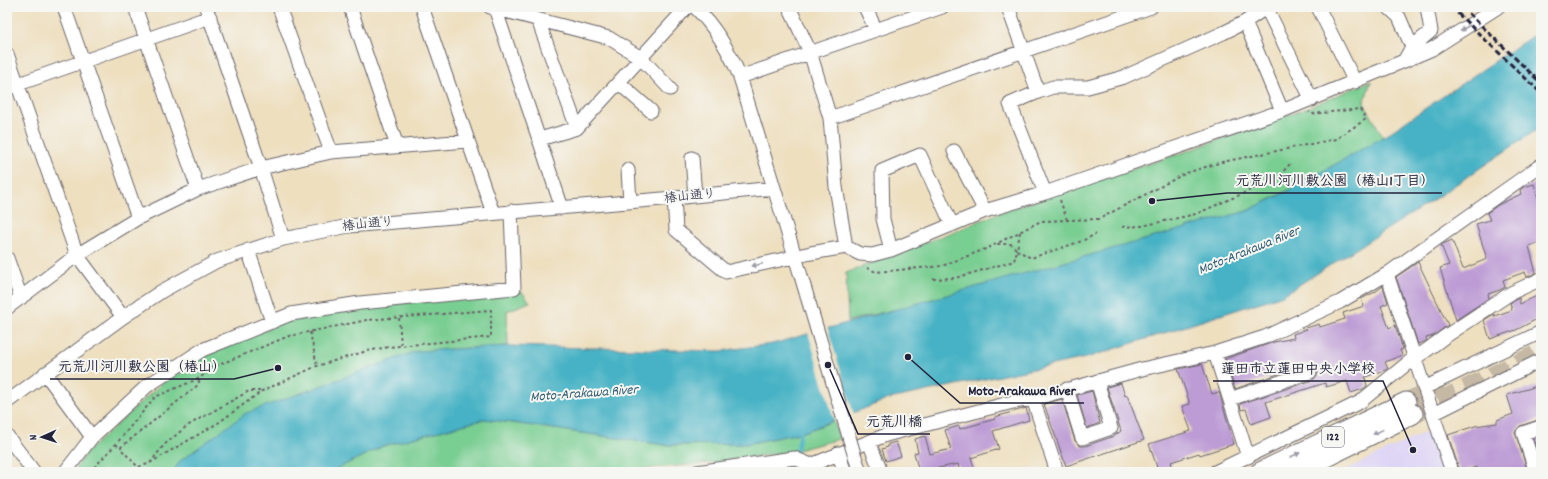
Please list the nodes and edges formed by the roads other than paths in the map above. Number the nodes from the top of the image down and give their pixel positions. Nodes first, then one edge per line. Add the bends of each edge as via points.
1 (64, 7) edge
2 (134, 7) edge
3 (279, 7) edge
4 (350, 7) edge
5 (422, 7) edge
6 (687, 7) edge
7 (695, 7) edge
8 (789, 7) edge
9 (865, 7) edge
10 (1008, 7) edge
11 (1151, 7) edge
12 (1266, 7) edge
13 (1318, 7) edge
14 (1388, 7) edge
15 (1428, 7) edge
16 (1498, 7) edge
17 (492, 8) edge
18 (938, 8) edge
19 (518, 11) edge
20 (208, 12) edge
21 (538, 20) junction
22 (1245, 22) junction
23 (876, 30) junction
24 (146, 40) junction
25 (1412, 47) junction
26 (810, 52) junction
27 (1024, 52) junction
28 (7, 54) edge
29 (641, 58) junction
30 (1404, 61) junction
31 (82, 62) junction
32 (740, 77) junction
33 (1355, 82) junction
34 (619, 83) junction
35 (12, 86) edge
36 (670, 89) dead end
37 (1038, 92) junction
38 (1310, 105) junction
39 (651, 111) dead end
40 (1282, 112) junction
41 (830, 118) junction
42 (577, 128) junction
43 (540, 139) junction
44 (467, 141) junction
45 (397, 146) junction
46 (954, 151) dead end
47 (331, 152) junction
48 (692, 158) dead end
49 (1541, 165) edge
50 (261, 168) junction
51 (628, 170) dead end
52 (198, 188) junction
53 (774, 188) junction
54 (1050, 191) junction
55 (695, 196) junction
56 (674, 198) junction
57 (630, 202) junction
58 (562, 208) junction
59 (511, 211) junction
60 (985, 212) junction
61 (493, 213) junction
62 (138, 218) junction
63 (952, 225) junction
64 (283, 239) junction
65 (846, 247) junction
66 (248, 250) junction
67 (891, 250) junction
68 (77, 255) junction
69 (795, 256) junction
70 (7, 258) edge
71 (1387, 274) junction
72 (1541, 279) edge
73 (21, 298) junction
74 (7, 308) edge
75 (123, 317) junction
76 (272, 322) junction
77 (1541, 332) edge
78 (1215, 353) junction
79 (1415, 358) junction
80 (1541, 360) edge
81 (1310, 372) dead end
82 (45, 373) junction
83 (1097, 381) junction
84 (1424, 388) junction
85 (1067, 389) junction
86 (1033, 398) junction
87 (1230, 399) junction
88 (7, 402) edge
89 (1433, 414) junction
90 (1541, 427) edge
91 (7, 436) edge
92 (92, 437) junction
93 (870, 442) junction
94 (838, 453) junction
95 (1248, 457) junction
96 (808, 469) edge
97 (1053, 471) edge
98 (34, 472) edge
99 (64, 472) edge
100 (697, 472) edge
101 (845, 472) edge
102 (860, 472) edge
103 (878, 472) edge
104 (1216, 472) edge
105 (1260, 472) edge
106 (1296, 472) edge
107 (1452, 472) edge
108 (1536, 472) edge

1 - 31 street
2 - 24 street
3 - 47 street
4 - 45 street
5 - 44 street
6 - 29 street
7 - 32 street via 709,21 721,39
8 - 26 street
9 - 23 street
10 - 27 street
11 - 27 street
12 - 22 street
12 - 38 street
13 - 33 street
14 - 25 street via 1399,17
15 - 25 street via 1431,31
16 -> 30 street via 1432,49
17 - 19 street
17 - 43 street
18 - 23 street
19 - 21 street
20 - 24 street
20 - 50 street
21 - 29 street via 609,38
21 - 42 street
22 - 37 street via 1124,77 1088,87 1053,87
22 - 40 street
23 - 26 street
24 - 31 street
24 - 52 street
25 - 30 street
26 - 32 street
26 - 41 street
27 - 37 street
27 - 41 street
28 - 35 street
29 - 34 street
29 - 36 street
30 - 33 street
31 - 35 street
31 - 62 street
32 - 53 street
33 - 38 street
34 - 39 street
34 - 42 street
35 - 68 street
37 - 54 street via 1010,104
38 - 40 street
40 - 54 street
41 - 65 street via 836,187
42 - 43 street
43 - 58 street
44 - 45 street
44 - 61 street
45 - 47 street
46 - 60 street
47 - 50 street
48 - 55 street
49 - 71 street
50 - 52 street
50 - 64 street
51 - 57 street
52 - 62 street
53 - 55 street, 椿山通り
53 - 69 street
54 - 60 street
55 - 56 street, 椿山通り
56 - 57 street, 椿山通り
69 -> 56 street via 726,272 676,230
57 - 58 street, 椿山通り
58 - 59 street, 椿山通り
59 - 61 street, 椿山通り
59 - 76 street via 514,288 360,303 291,314
60 - 63 street
61 - 64 street, 椿山通り via 349,226
62 - 68 street
63 - 67 street
63 - 67 street via 920,155 882,171 883,219
64 - 66 street, 椿山通り
65 - 67 street via 860,254 872,255
65 - 69 street
66 - 75 street, 椿山通り via 196,272
66 - 76 street
68 - 73 street
68 - 75 street
69 - 102 street, bridge
70 - 73 street
71 - 78 street via 1340,302 1265,337
71 - 79 street
72 - 79 street via 1511,294
73 - 74 street
75 - 82 street, 椿山通り
76 - 92 street via 202,350 147,386
77 - 84 street
78 - 83 street
78 - 87 street
79 - 84 street
79 - 95 street via 1360,402
80 - 89 street
81 - 87 street
82 - 88 street, 椿山通り
82 - 92 street
83 - 85 street
83 - 85 street via 1111,428 1082,438
84 - 89 street
85 - 86 street
86 - 93 street via 886,434
86 - 97 street
87 - 95 street
89 - 107 street
90 - 108 street via 1523,433
91 - 98 street
92 - 99 street
93 - 94 street
93 - 103 street via 879,467
94 - 96 street
94 - 101 street
95 - 104 street
96 - 100 street via 794,458
105 -> 106 highway, 122 via 1410,408

